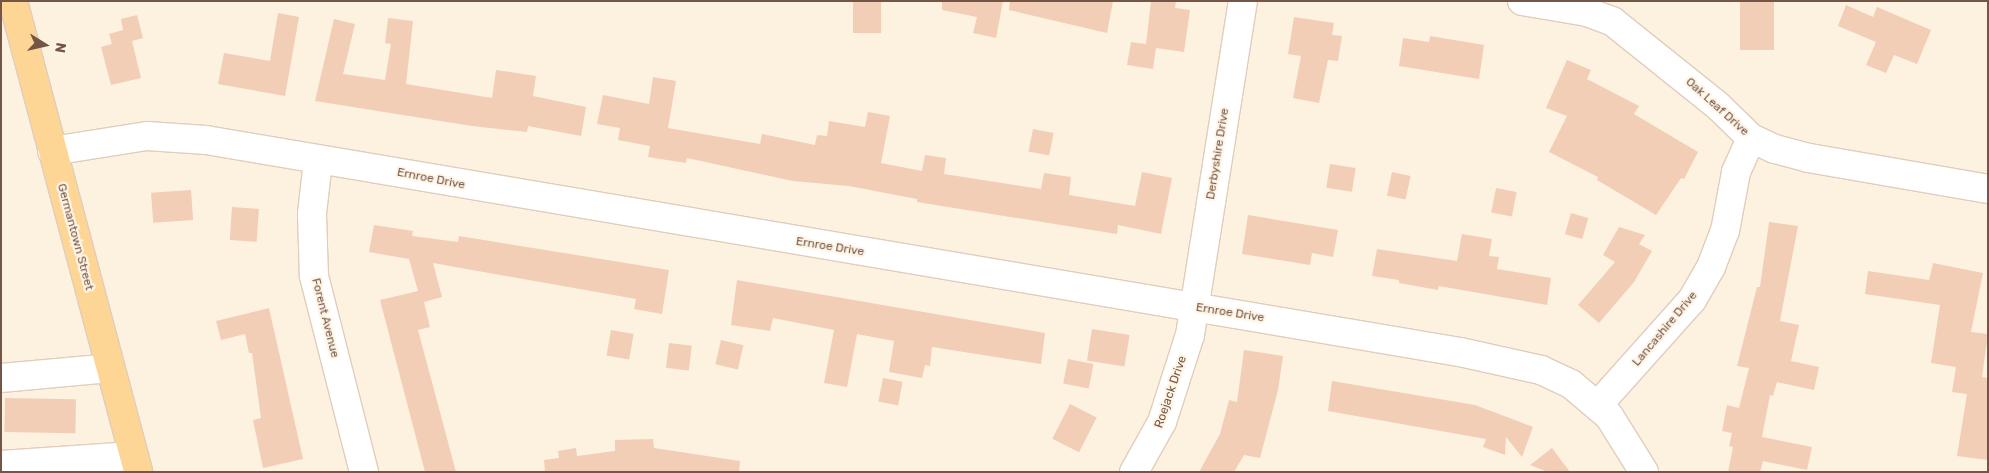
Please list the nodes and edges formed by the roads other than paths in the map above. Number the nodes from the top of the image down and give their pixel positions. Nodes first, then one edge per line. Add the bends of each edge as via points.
1 (13, 1) edge
2 (1243, 1) edge
3 (1522, 1) edge
4 (1750, 138) junction
5 (52, 151) junction
6 (318, 161) junction
7 (1988, 189) edge
8 (1194, 308) junction
9 (110, 368) junction
10 (1, 378) edge
11 (1598, 405) junction
12 (1, 464) edge
13 (135, 464) edge
14 (364, 472) edge
15 (1134, 472) edge
16 (1644, 472) edge

1 - 5 main road, Germantown Street
2 - 8 street, Derbyshire Drive
3 - 4 street, Oak Leaf Drive via 1587,12 1612,21 1711,100
4 - 7 street, Oak Leaf Drive via 1809,158
4 - 11 street, Lancashire Drive via 1736,172 1725,231 1711,267 1692,300
5 - 6 street, Ernroe Drive via 123,138 170,136
5 - 9 main road, Germantown Street
6 - 8 street, Ernroe Drive
6 - 14 street, Forent Avenue via 312,214 314,276
8 - 11 street, Ernroe Drive via 1460,352 1540,370 1571,384
8 - 15 street, Roejack Drive via 1173,394 1162,422
9 - 10 street
9 - 13 main road, Germantown Street
11 - 16 street via 1624,436
12 - 13 street

